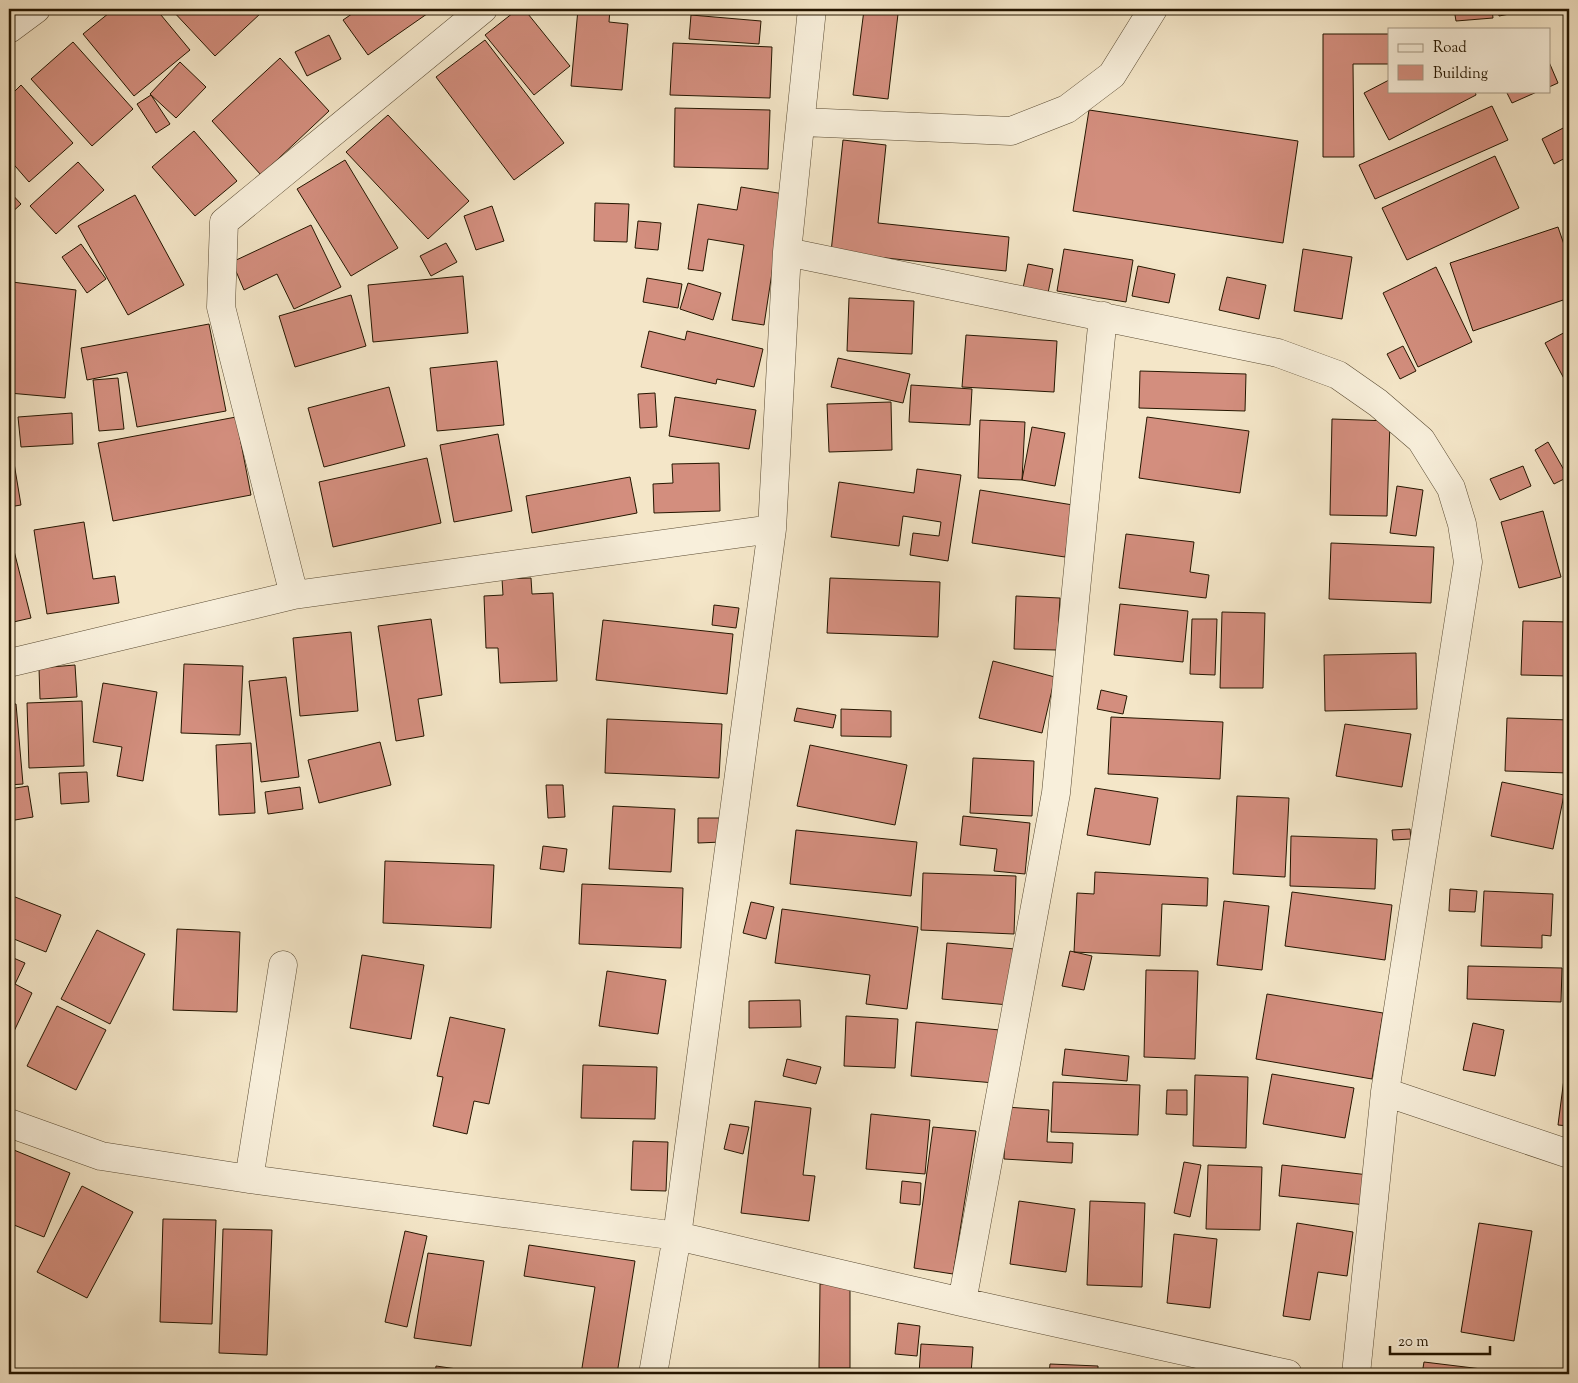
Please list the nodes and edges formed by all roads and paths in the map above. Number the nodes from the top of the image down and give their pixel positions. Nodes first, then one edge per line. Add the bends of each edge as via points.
1 (36, 9) edge
2 (483, 9) edge
3 (812, 9) edge
4 (1153, 9) edge
5 (9, 28) edge
6 (802, 122) junction
7 (787, 252) junction
8 (1103, 316) junction
9 (772, 529) junction
10 (294, 595) junction
11 (9, 663) edge
12 (283, 965) dead end
13 (1385, 1092) junction
14 (9, 1123) edge
15 (1569, 1154) edge
16 (249, 1179) junction
17 (678, 1236) junction
18 (962, 1302) junction
19 (653, 1374) edge
20 (1288, 1374) edge
21 (1356, 1374) edge

1 - 5 street
2 - 10 street via 224,222 221,307
3 - 6 street
4 - 6 street via 1112,76 1067,109 1011,131
6 - 7 street
7 - 8 street
7 - 9 street
8 - 13 street via 1278,353 1338,375 1378,403 1421,440 1451,488 1462,524 1468,562
8 - 18 street via 1056,794
9 - 10 street
9 - 17 street
10 - 11 street
12 - 16 street
13 - 15 street
13 - 21 street
14 - 16 street via 101,1156
16 - 17 street
17 - 18 street
17 - 19 street
18 - 20 street

